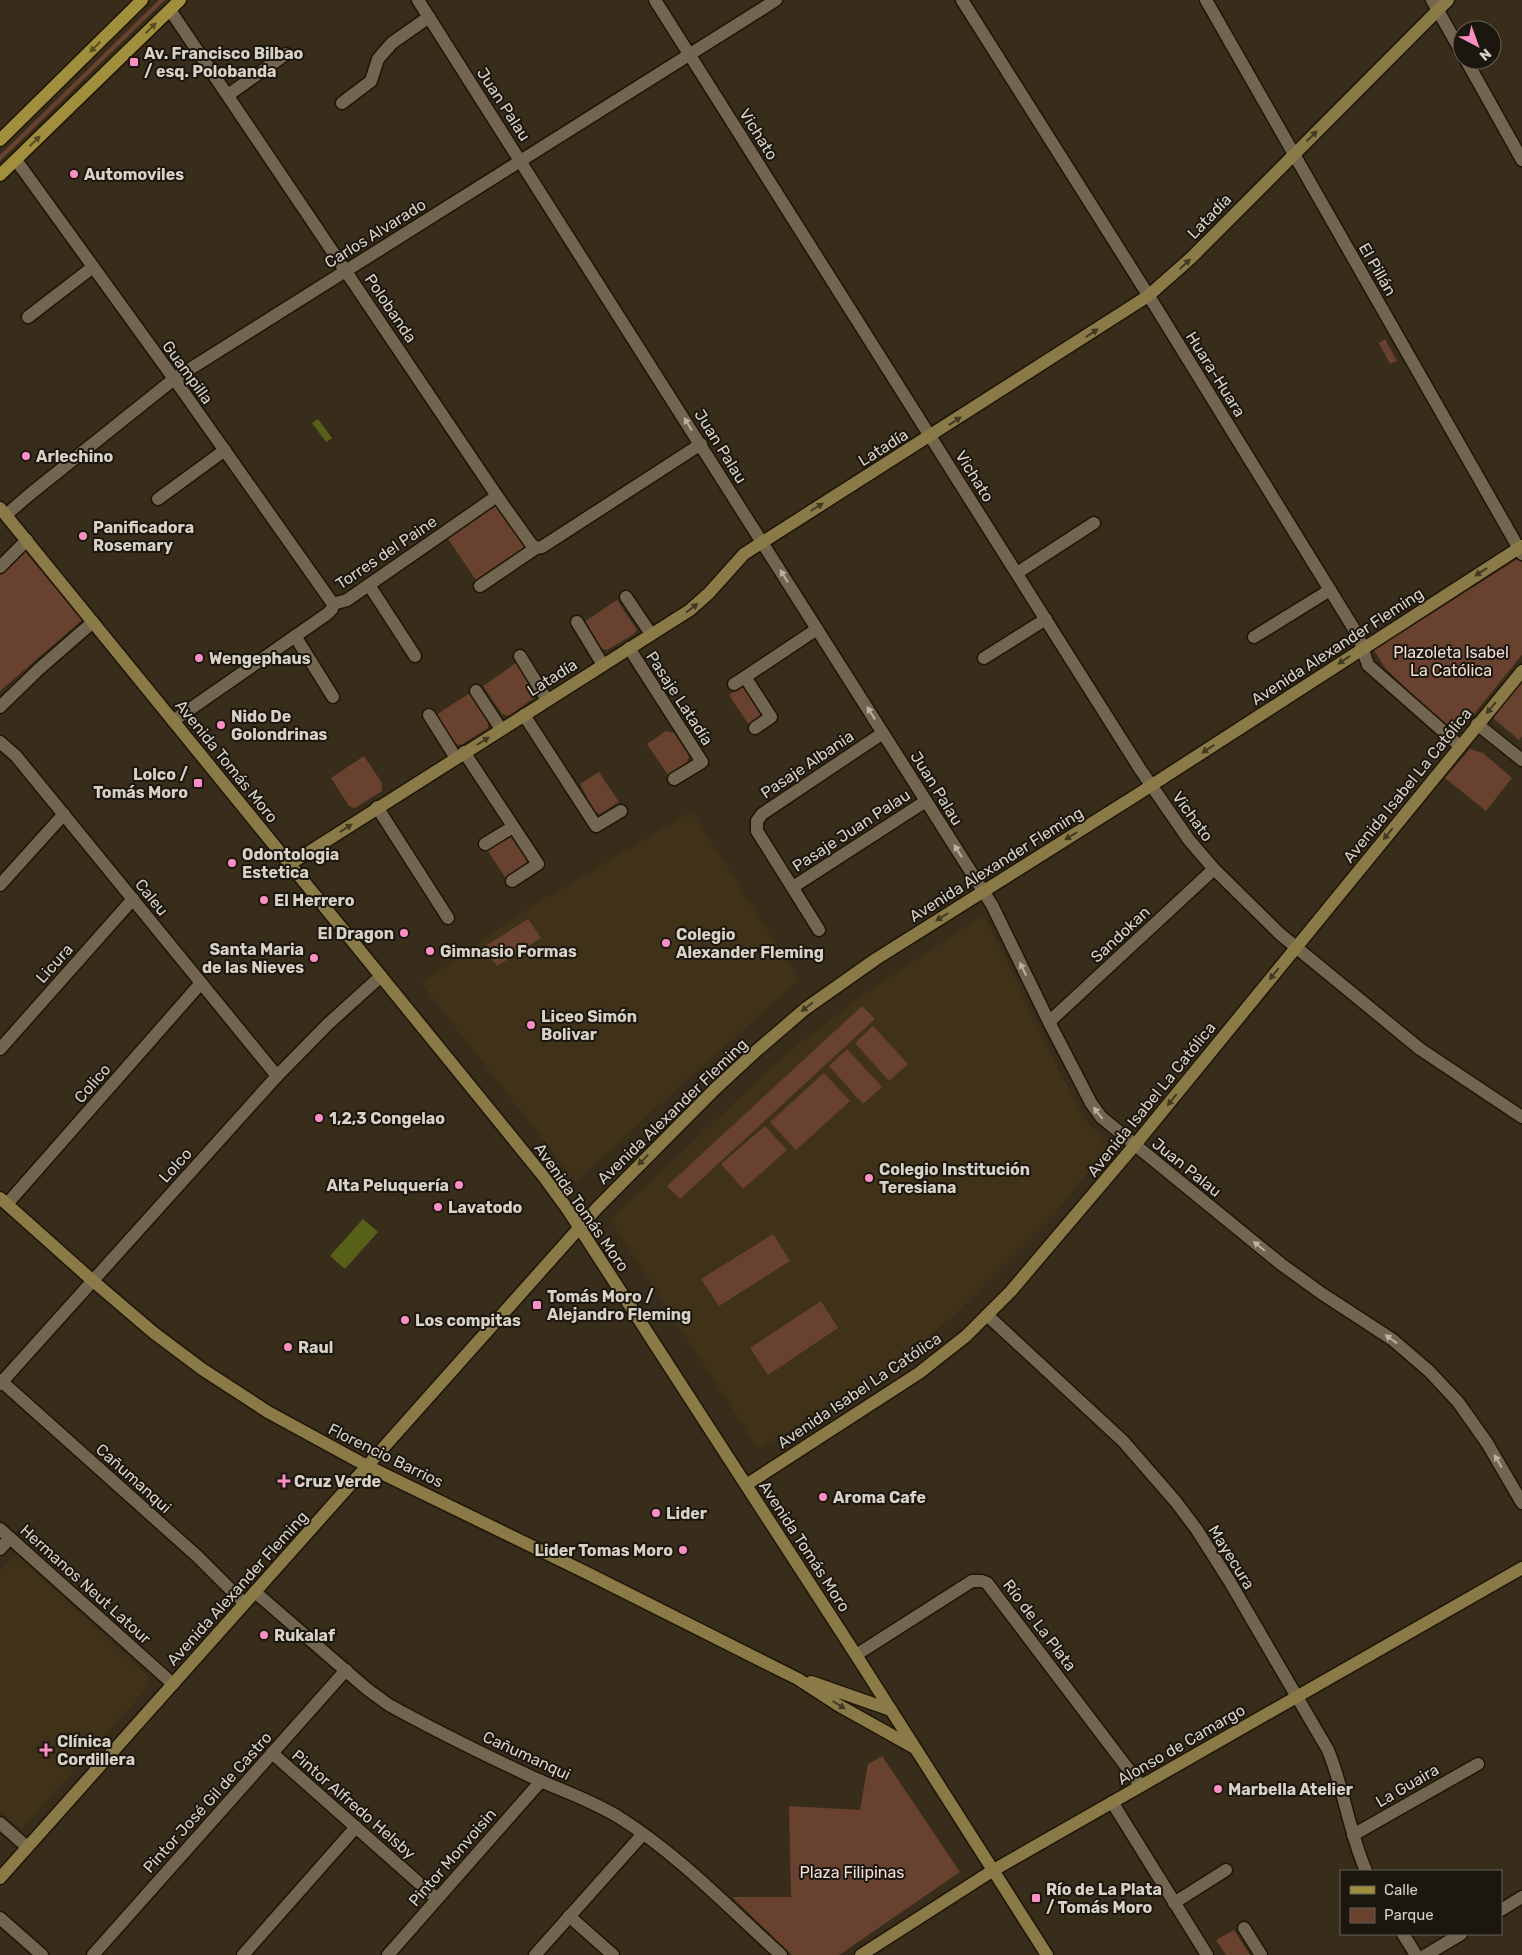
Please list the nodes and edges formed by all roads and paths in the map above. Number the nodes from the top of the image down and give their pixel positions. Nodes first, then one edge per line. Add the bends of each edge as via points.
1 (142, 0) edge
2 (180, 0) edge
3 (418, 0) edge
4 (655, 0) edge
5 (776, 0) edge
6 (962, 0) edge
7 (1206, 0) edge
8 (1448, 0) edge
9 (1435, 6) edge
10 (170, 10) junction
11 (428, 17) junction
12 (1452, 36) edge
13 (286, 54) dead end
14 (690, 54) junction
15 (1472, 70) edge
16 (228, 95) junction
17 (342, 103) dead end
18 (0, 140) edge
19 (1294, 154) junction
20 (16, 160) junction
21 (1522, 160) edge
22 (521, 161) junction
23 (0, 175) edge
24 (93, 267) junction
25 (346, 271) junction
26 (1148, 296) junction
27 (28, 316) dead end
28 (174, 379) junction
29 (931, 436) junction
30 (701, 444) junction
31 (225, 450) junction
32 (497, 496) junction
33 (158, 499) dead end
34 (3, 511) edge
35 (1094, 523) dead end
36 (26, 540) junction
37 (762, 542) junction
38 (536, 548) junction
39 (1521, 549) edge
40 (0, 567) edge
41 (1017, 573) junction
42 (369, 585) junction
43 (480, 586) dead end
44 (1330, 590) junction
45 (626, 597) dead end
46 (333, 604) junction
47 (1046, 619) junction
48 (93, 622) junction
49 (576, 622) dead end
50 (818, 629) junction
51 (651, 634) junction
52 (295, 636) junction
53 (1254, 637) dead end
54 (629, 648) junction
55 (1362, 649) junction
56 (415, 656) dead end
57 (520, 656) dead end
58 (984, 658) dead end
59 (602, 665) junction
60 (1522, 671) edge
61 (476, 691) dead end
62 (333, 697) dead end
63 (547, 700) junction
64 (0, 707) edge
65 (524, 714) junction
66 (429, 715) dead end
67 (173, 721) junction
68 (1477, 724) junction
69 (755, 728) dead end
70 (501, 729) junction
71 (883, 733) junction
72 (0, 742) edge
73 (1460, 746) junction
74 (1519, 752) edge
75 (460, 755) junction
76 (674, 779) dead end
77 (1151, 785) junction
78 (926, 801) junction
79 (377, 807) junction
80 (621, 811) dead end
81 (64, 814) junction
82 (513, 827) junction
83 (485, 844) dead end
84 (290, 864) junction
85 (1214, 869) junction
86 (512, 881) dead end
87 (0, 885) edge
88 (793, 887) junction
89 (984, 892) junction
90 (133, 899) junction
91 (448, 918) dead end
92 (820, 930) dead end
93 (1296, 947) junction
94 (381, 976) junction
95 (201, 983) junction
96 (1049, 1022) junction
97 (0, 1049) edge
98 (277, 1076) junction
99 (1522, 1116) edge
100 (1134, 1146) junction
101 (4, 1201) edge
102 (580, 1227) junction
103 (93, 1281) junction
104 (987, 1315) junction
105 (1, 1382) edge
106 (367, 1466) junction
107 (746, 1485) junction
108 (1522, 1503) edge
109 (0, 1529) edge
110 (10, 1538) junction
111 (0, 1549) edge
112 (1522, 1568) edge
113 (255, 1592) junction
114 (244, 1604) junction
115 (856, 1654) junction
116 (346, 1670) junction
117 (798, 1679) junction
118 (173, 1684) junction
119 (1296, 1697) junction
120 (891, 1710) junction
121 (915, 1748) junction
122 (272, 1753) junction
123 (1478, 1764) dead end
124 (541, 1781) junction
125 (1141, 1786) junction
126 (1112, 1802) junction
127 (0, 1823) edge
128 (356, 1827) junction
129 (643, 1834) junction
130 (1353, 1835) junction
131 (27, 1848) junction
132 (1226, 1870) dead end
133 (1366, 1870) edge
134 (992, 1871) junction
135 (0, 1878) edge
136 (1522, 1897) edge
137 (437, 1899) junction
138 (1174, 1903) junction
139 (1502, 1909) edge
140 (569, 1916) junction
141 (0, 1918) edge
142 (1244, 1928) dead end
143 (1404, 1935) edge
144 (1459, 1935) edge
145 (42, 1955) edge
146 (93, 1955) edge
147 (243, 1955) edge
148 (388, 1955) edge
149 (535, 1955) edge
150 (613, 1955) edge
151 (781, 1955) edge
152 (861, 1955) edge
153 (1047, 1955) edge
154 (1207, 1955) edge
155 (1261, 1955) edge
156 (1416, 1955) edge
157 (1426, 1955) edge

1 -> 18 main road
2 - 10 main road
3 - 11 street, Juan Palau
4 - 14 street, Vichato
5 - 14 street, Carlos Alvarado
6 - 26 street, Huara-Huara
7 - 19 street, El Pillán
8 - 9 main road, Latadía
9 - 12 street
19 -> 9 main road, Latadía
10 - 16 street, Polobanda
20 -> 10 main road
11 - 17 street via 392,42 378,59 371,81
11 - 22 street, Juan Palau
13 - 16 street
14 - 22 street, Carlos Alvarado
14 - 29 street, Vichato
15 - 21 street
16 - 25 street, Polobanda
26 -> 19 main road, Latadía via 1191,258
19 - 39 street, El Pillán
20 - 23 main road
20 - 24 street, Guampilla
22 - 25 street, Carlos Alvarado
30 -> 22 street, Juan Palau
24 - 27 street
24 - 28 street, Guampilla
25 - 28 street, Carlos Alvarado
25 - 32 street, Polobanda
29 -> 26 main road, Latadía
26 - 44 street, Huara-Huara
28 - 31 street, Guampilla
28 - 34 street, Carlos Alvarado via 29,495
37 -> 29 main road, Latadía
29 - 41 street, Vichato
30 - 37 street, Juan Palau
30 - 38 street
31 - 33 street
31 - 46 street, Guampilla
32 - 38 street, Polobanda
32 - 42 street, Torres del Paine
34 - 36 main road, Avenida Tomás Moro
35 - 41 street
36 - 40 street
36 - 48 main road, Avenida Tomás Moro
50 -> 37 street, Juan Palau
51 -> 37 main road, Latadía via 690,610 738,559
38 - 43 street
39 -> 55 main road, Avenida Alexander Fleming
41 - 47 street, Vichato
42 - 46 street, Torres del Paine via 347,600
42 - 56 street
44 - 53 street
44 - 55 street, Huara-Huara via 1359,638
45 - 51 street, Pasaje Latadía
46 - 52 street, Torres del Paine via 327,614
47 - 58 street
47 - 77 street, Vichato
48 - 64 street
48 - 67 main road, Avenida Tomás Moro
49 - 59 street
50 - 69 street via 739,680 771,717
71 -> 50 street, Juan Palau
51 - 54 main road, Latadía
52 - 62 street
52 - 67 street, Torres del Paine
54 - 59 main road, Latadía
54 - 76 street, Pasaje Latadía via 702,762
55 - 73 street, Huara-Huara via 1368,665
55 -> 77 main road, Avenida Alexander Fleming
57 - 63 street
59 - 63 main road, Latadía
60 -> 68 main road, Avenida Isabel La Católica
61 - 70 street
63 - 65 main road, Latadía
65 - 70 main road, Latadía
65 - 80 street via 596,826
66 - 75 street
67 - 84 main road, Avenida Tomás Moro
68 - 73 main road, Avenida Isabel La Católica
68 - 74 street
75 -> 70 main road, Latadía
71 - 78 street, Juan Palau
71 - 88 street, Pasaje Albania via 762,814 757,821 757,831
72 - 81 street, Caleu via 16,756
73 -> 93 main road, Avenida Isabel La Católica
75 - 79 main road, Latadía
75 - 82 street
77 - 85 street, Vichato via 1189,840
77 -> 89 main road, Avenida Alexander Fleming
78 - 88 street, Pasaje Juan Palau
89 -> 78 street, Juan Palau
84 -> 79 main road, Latadía
79 - 91 street
81 - 87 street
81 - 90 street, Caleu
82 - 83 street
82 - 86 street via 538,864
84 - 94 main road, Avenida Tomás Moro
85 - 93 street, Vichato
85 - 96 street, Sandokan
88 - 92 street, Pasaje Albania
96 -> 89 street, Juan Palau
89 -> 102 main road, Avenida Alexander Fleming via 876,959 805,1009 715,1088
90 - 95 street, Caleu
90 - 97 street, Licura
93 - 99 street, Vichato via 1420,1049
93 -> 100 main road, Avenida Isabel La Católica
94 - 98 street, Lolco
94 - 102 main road, Avenida Tomás Moro via 544,1177
95 - 98 street, Caleu
95 - 101 street, Colico
100 -> 96 street, Juan Palau via 1090,1103
98 - 103 street, Lolco
100 - 104 main road, Avenida Isabel La Católica
108 -> 100 street, Juan Palau via 1487,1443 1458,1402 1429,1370 1394,1340 1282,1264
101 - 103 main road, Florencio Barrios
102 - 106 main road, Avenida Alexander Fleming
102 - 107 main road, Avenida Tomás Moro
103 - 105 street, Lolco
103 - 106 main road, Florencio Barrios via 154,1333 234,1392
104 - 107 main road, Avenida Isabel La Católica via 919,1373
104 - 119 street, Mayecura via 1154,1474 1214,1556
105 - 114 street, Cañumanqui via 197,1556
106 - 113 main road, Avenida Alexander Fleming
106 - 117 main road, Florencio Barrios
107 - 115 main road, Avenida Tomás Moro
109 - 110 street, Hermanos Neut Latour
110 - 111 street
110 - 118 street, Hermanos Neut Latour
112 - 119 main road, Alonso de Camargo
113 - 114 main road, Avenida Alexander Fleming
113 - 116 street, Cañumanqui
114 - 118 main road, Avenida Alexander Fleming
115 - 120 main road, Avenida Tomás Moro
115 - 125 street, Río de La Plata via 972,1581 987,1583
116 - 122 street, Pintor José Gil de Castro
116 - 124 street, Cañumanqui via 388,1705
117 - 120 main road, Florencio Barrios
117 -> 121 main road, Florencio Barrios
118 - 131 main road, Avenida Alexander Fleming
119 - 125 main road, Alonso de Camargo
119 - 130 street, Mayecura via 1328,1750
120 - 121 main road, Avenida Tomás Moro
121 - 134 main road, Avenida Tomás Moro
122 - 128 street, Pintor Alfredo Helsby
122 - 146 street, Pintor José Gil de Castro
123 - 130 street, La Guaira
124 - 129 street, Cañumanqui via 618,1817
124 - 137 street, Pintor Monvoisin
125 - 126 main road, Alonso de Camargo
126 - 134 main road, Alonso de Camargo
126 - 138 street
127 - 131 street
128 - 137 street, Pintor Alfredo Helsby
128 - 147 street
129 - 140 street
129 - 151 street, Cañumanqui
130 - 133 street, Mayecura
131 - 135 main road, Avenida Alexander Fleming
132 - 138 street
134 - 152 main road, Alonso de Camargo
134 - 153 main road, Avenida Tomás Moro
136 - 139 street
137 - 148 street, Pintor Monvoisin
138 - 154 street
140 - 149 street
140 - 150 street
141 - 145 street
142 - 155 street
143 - 156 street
144 - 157 street

